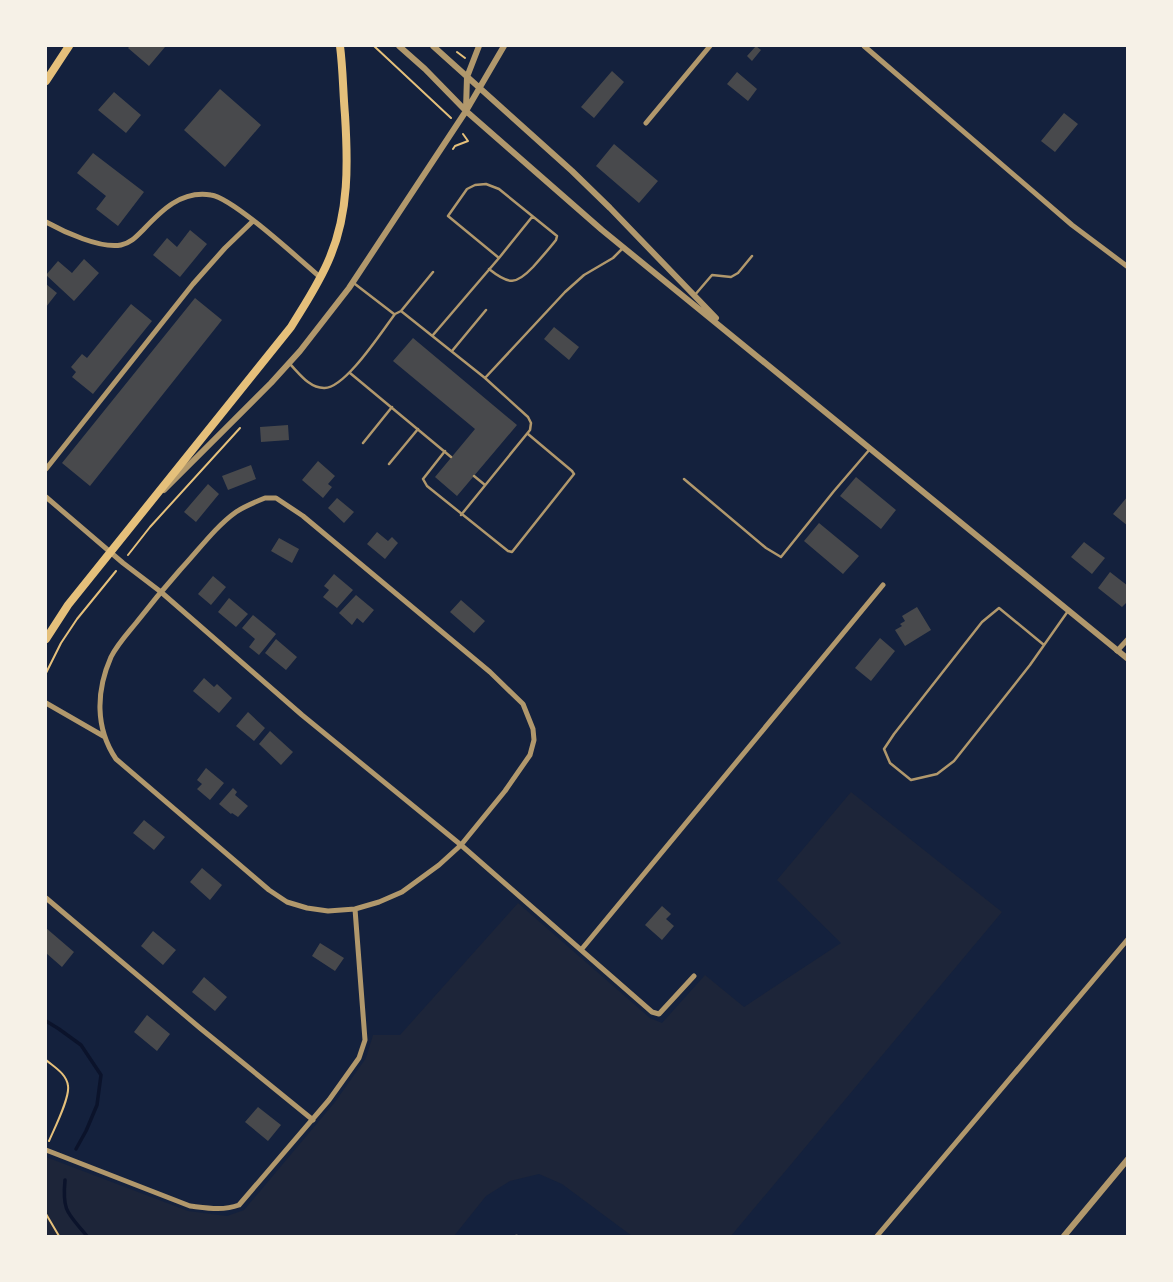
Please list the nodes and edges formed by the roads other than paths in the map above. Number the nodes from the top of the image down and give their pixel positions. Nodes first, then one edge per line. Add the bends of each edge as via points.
1 (69, 46) edge
2 (340, 46) edge
3 (399, 46) edge
4 (433, 46) edge
5 (479, 46) edge
6 (503, 46) edge
7 (710, 46) edge
8 (864, 46) edge
9 (467, 77) junction
10 (46, 81) edge
11 (479, 89) junction
12 (466, 111) junction
13 (646, 123) dead end
14 (533, 216) junction
15 (253, 221) junction
16 (46, 222) edge
17 (624, 248) junction
18 (752, 256) dead end
19 (499, 258) junction
20 (1128, 267) edge
21 (489, 269) junction
22 (433, 272) dead end
23 (321, 278) junction
24 (352, 282) junction
25 (695, 296) junction
26 (486, 310) dead end
27 (401, 311) junction
28 (395, 314) junction
29 (433, 335) junction
30 (737, 340) junction
31 (452, 351) junction
32 (289, 363) junction
33 (350, 373) junction
34 (485, 378) junction
35 (392, 407) junction
36 (418, 429) junction
37 (528, 434) junction
38 (363, 443) dead end
39 (870, 449) junction
40 (445, 452) junction
41 (452, 457) dead end
42 (389, 464) dead end
43 (46, 469) edge
44 (474, 476) dead end
45 (684, 479) dead end
46 (485, 485) junction
47 (46, 497) edge
48 (145, 509) junction
49 (461, 514) junction
50 (110, 552) junction
51 (883, 585) dead end
52 (161, 592) junction
53 (1068, 611) junction
54 (46, 639) edge
55 (1128, 639) edge
56 (1044, 645) junction
57 (1117, 651) junction
58 (1128, 659) edge
59 (46, 703) edge
60 (105, 737) junction
61 (461, 845) junction
62 (46, 898) edge
63 (355, 909) junction
64 (1128, 939) edge
65 (581, 950) junction
66 (694, 976) dead end
67 (313, 1120) junction
68 (46, 1149) edge
69 (1128, 1159) edge
70 (877, 1237) edge
71 (1064, 1237) edge

1 - 10 highway
2 - 23 highway via 346,185 338,233
3 - 12 street
4 - 9 street
5 - 9 street
6 - 11 street
7 - 13 street
8 - 20 street via 1072,225
9 - 11 street
9 - 12 street
11 - 12 street
11 - 25 street via 572,171
12 - 17 street
12 - 24 street
14 - 19 lane
14 - 19 lane via 499,188 486,184 467,189 448,216
14 - 21 lane via 556,240 522,279 511,282
15 - 16 street via 225,200 194,195 164,208 123,245 90,241
15 - 23 street
15 - 43 street via 193,284
17 - 30 street
17 - 34 lane via 565,292
18 - 25 lane via 731,277 712,275
19 - 21 lane
21 - 29 lane
22 - 27 lane
23 - 48 highway via 290,327
24 - 28 lane
24 - 32 street
25 - 30 street
26 - 31 lane
27 - 28 lane
27 - 29 lane
28 - 33 lane
29 - 31 lane
30 - 39 street
31 - 34 lane
32 - 33 lane via 309,383 324,388 337,385
32 - 48 street
33 - 35 lane
34 - 37 lane via 528,416
35 - 36 lane
35 - 38 lane
36 - 40 lane
36 - 42 lane
37 - 46 lane
37 - 49 lane via 574,474 512,552
39 - 45 lane via 781,557
39 - 53 street
40 - 41 lane
40 - 49 lane via 424,479 426,486
44 - 46 lane
46 - 49 lane
47 - 50 street
48 - 50 highway
50 - 52 street
50 - 54 highway
51 - 65 street
52 - 60 street via 111,657 100,698
52 - 61 street
52 - 61 street via 234,513 265,498 276,498 490,672 523,704 534,740 530,755 512,781
53 - 56 lane
53 - 57 street
55 - 57 street
56 - 56 lane via 954,761 937,775 911,780 890,763 884,749 894,734 982,622 999,608
57 - 58 street
59 - 60 street
60 - 63 street via 116,759 269,890 307,908
61 - 63 street via 401,892
61 - 65 street
62 - 67 street
63 - 67 street via 365,1040 359,1058
64 - 70 street
65 - 66 street via 659,1014
67 - 68 street via 247,1198 229,1209 190,1206
69 - 71 street

